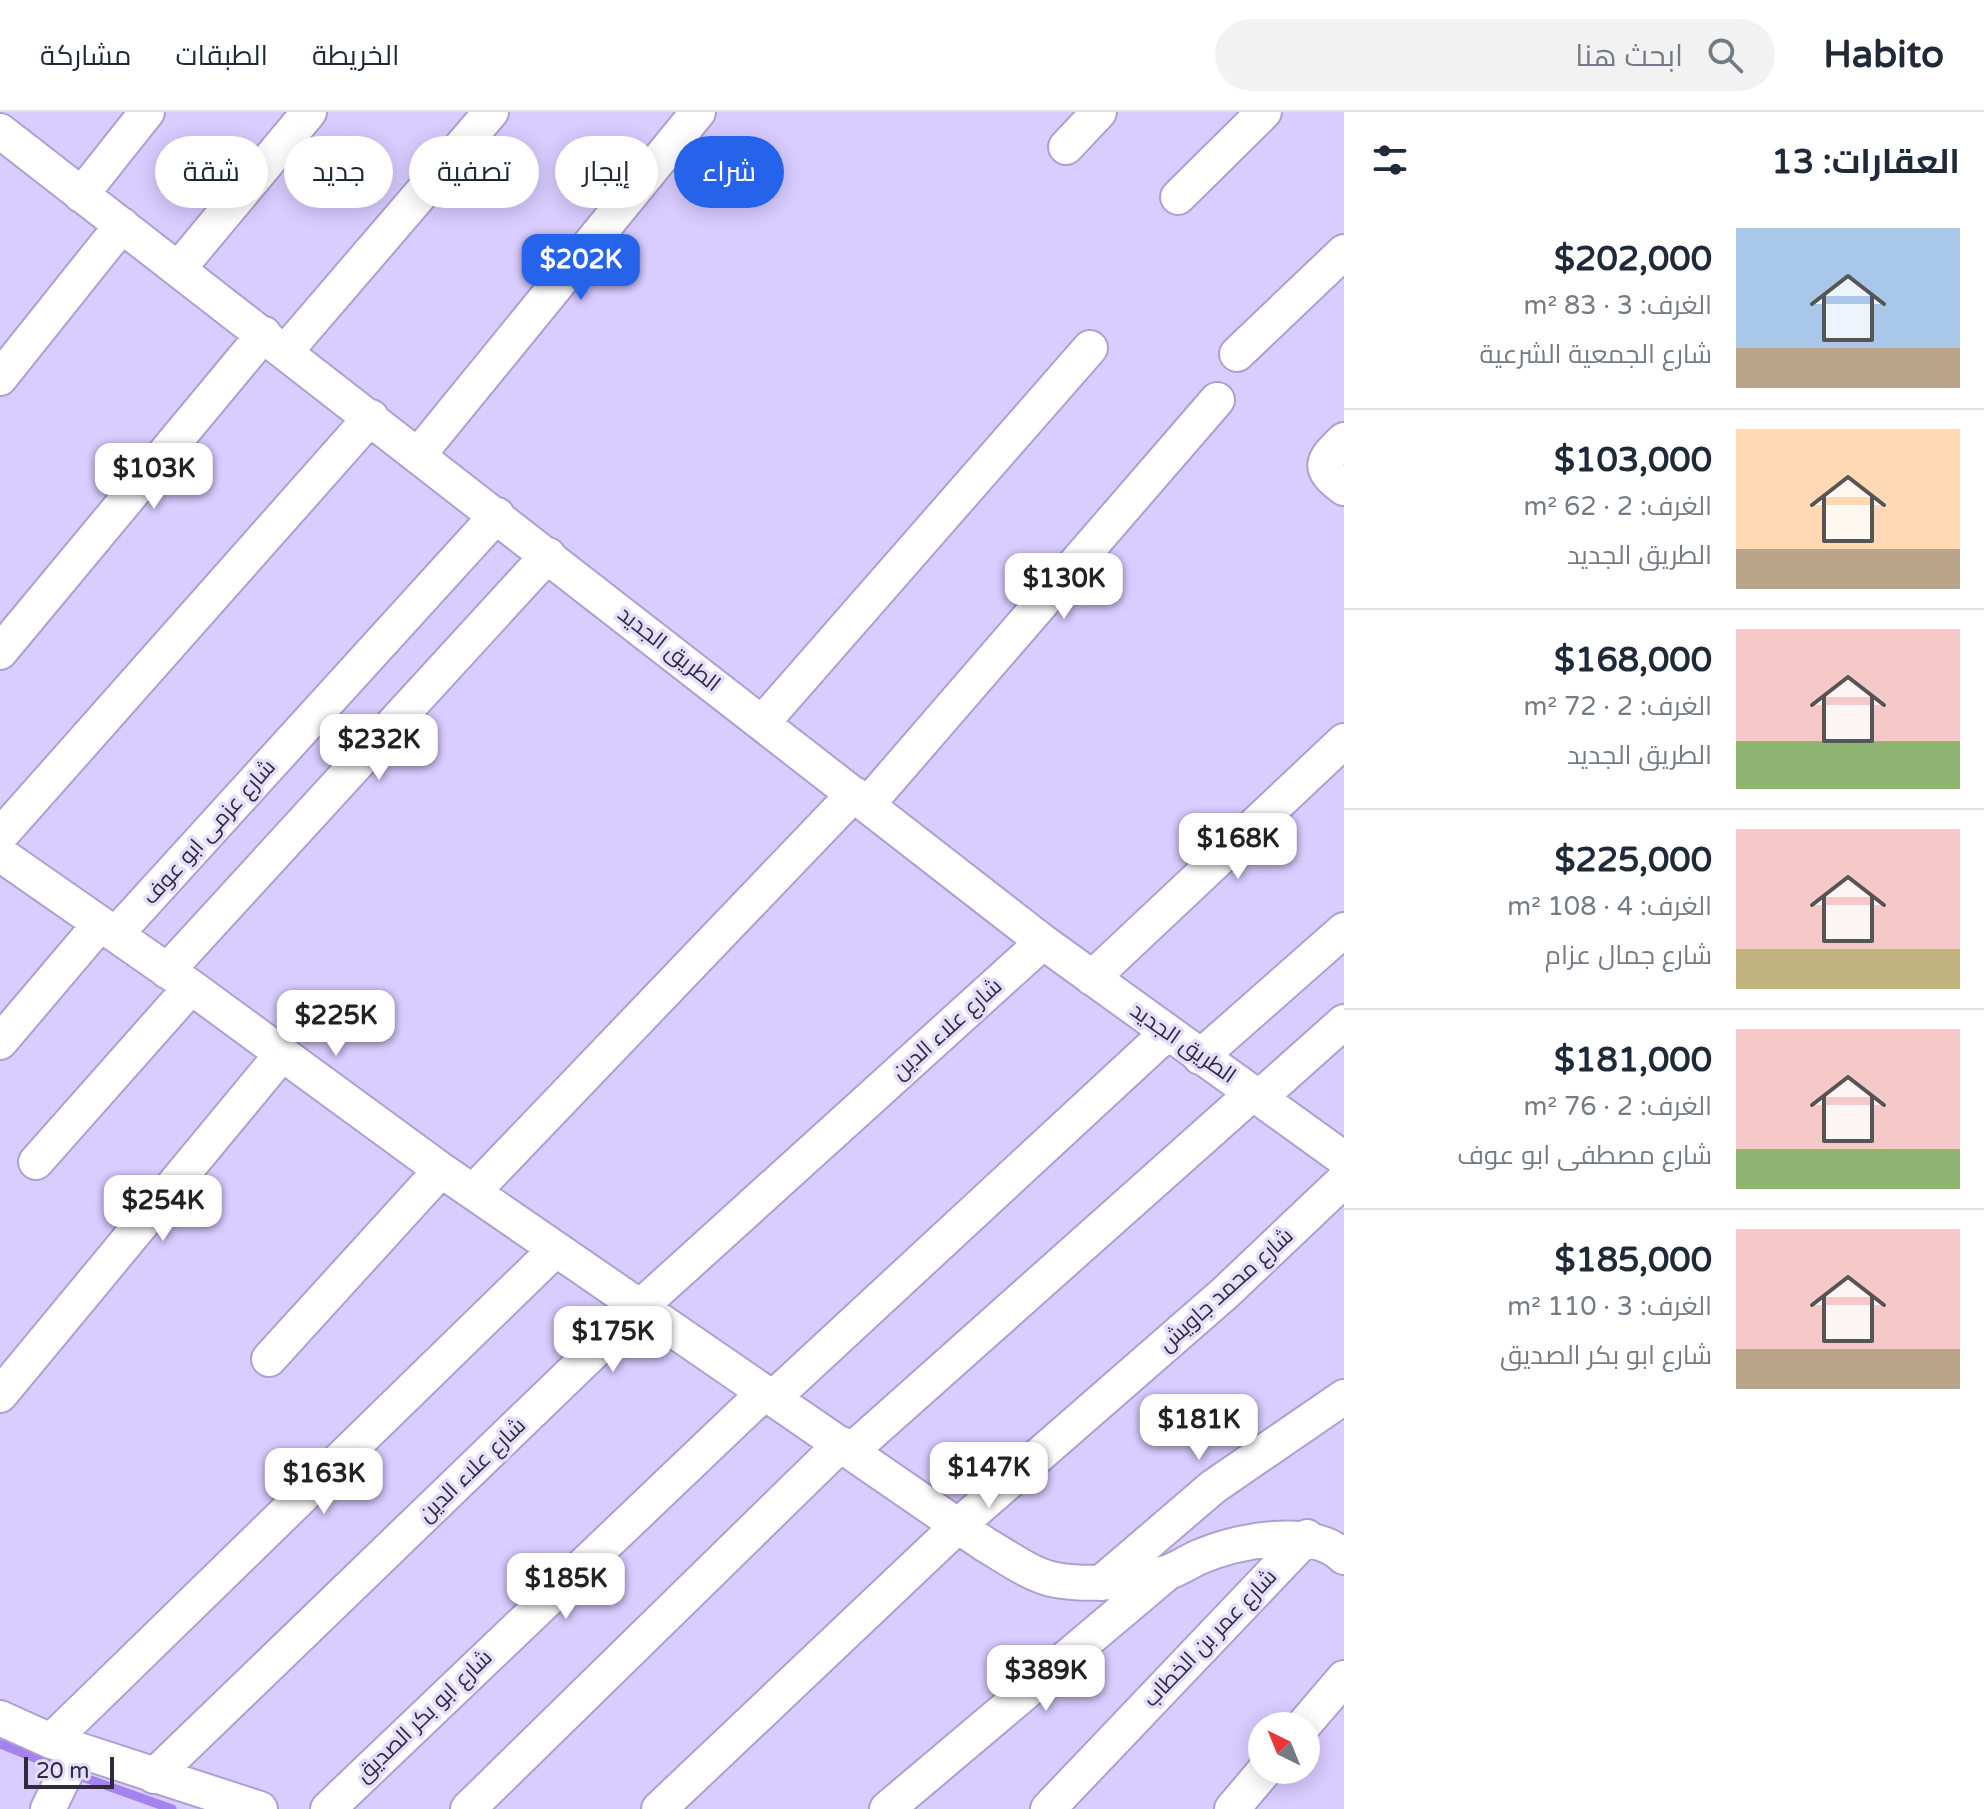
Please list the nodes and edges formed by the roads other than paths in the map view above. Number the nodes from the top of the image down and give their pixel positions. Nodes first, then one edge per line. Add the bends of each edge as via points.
1 (147, 112) edge
2 (309, 112) edge
3 (491, 112) edge
4 (698, 112) edge
5 (1099, 112) edge
6 (1264, 112) edge
7 (1, 133) edge
8 (1066, 147) dead end
9 (81, 195) junction
10 (1178, 197) dead end
11 (122, 225) junction
12 (1344, 252) edge
13 (179, 268) junction
14 (275, 343) junction
15 (1090, 348) dead end
16 (1237, 354) dead end
17 (0, 378) edge
18 (1217, 400) dead end
19 (371, 417) junction
20 (1344, 440) edge
21 (419, 454) junction
22 (1344, 488) edge
23 (497, 515) junction
24 (548, 555) junction
25 (0, 652) edge
26 (763, 722) junction
27 (1344, 741) edge
28 (861, 799) junction
29 (0, 836) edge
30 (0, 854) edge
31 (108, 929) junction
32 (1344, 930) edge
33 (1043, 942) junction
34 (1092, 978) junction
35 (179, 979) junction
36 (1344, 1022) edge
37 (1167, 1033) junction
38 (0, 1042) edge
39 (282, 1054) junction
40 (1200, 1057) junction
41 (1257, 1094) junction
42 (1344, 1159) edge
43 (36, 1162) dead end
44 (441, 1170) junction
45 (1344, 1180) edge
46 (473, 1192) junction
47 (556, 1249) junction
48 (639, 1308) junction
49 (269, 1359) dead end
50 (0, 1395) edge
51 (768, 1395) junction
52 (1344, 1397) edge
53 (846, 1447) junction
54 (960, 1524) junction
55 (1307, 1537) junction
56 (1344, 1557) edge
57 (1167, 1573) junction
58 (1101, 1583) junction
59 (1344, 1678) edge
60 (1315, 1712) edge
61 (0, 1718) edge
62 (64, 1745) junction
63 (154, 1776) junction
64 (1253, 1784) edge
65 (51, 1804) edge
66 (250, 1808) edge
67 (328, 1809) edge
68 (468, 1809) edge
69 (659, 1809) edge
70 (887, 1809) edge
71 (1048, 1809) edge
72 (1232, 1809) edge

1 - 9 street
2 - 13 street
3 - 14 street
4 - 21 street
5 - 8 street
6 - 10 street
7 - 9 street, الطريق الجديد
9 - 11 street, الطريق الجديد
11 - 13 street, الطريق الجديد
11 - 17 street
12 - 16 street
13 - 14 street, الطريق الجديد
14 - 19 street, الطريق الجديد
14 - 25 street
15 - 26 street
18 - 28 street
19 - 21 street, الطريق الجديد
19 - 29 street
20 - 22 street via 1324,465 1328,477
21 - 23 street, الطريق الجديد
23 - 24 street, الطريق الجديد
23 - 31 street, شارع عزمى ابو عوف
24 - 26 street, الطريق الجديد
24 - 35 street
26 - 28 street, الطريق الجديد
27 - 34 street
28 - 33 street, الطريق الجديد
28 - 46 street
30 - 31 street
31 - 35 street
31 - 38 street, شارع عزمى ابو عوف
32 - 40 street
33 - 34 street, الطريق الجديد
33 - 48 street, شارع علاء الدين
34 - 37 street, الطريق الجديد
35 - 39 street
35 - 43 street
36 - 41 street
37 - 40 street, الطريق الجديد
37 - 51 street, شارع ابو بكر الصديق
39 - 44 street
39 - 50 street
40 - 41 street, الطريق الجديد
41 - 42 street, الطريق الجديد
41 - 53 street
44 - 46 street
44 - 49 street
45 - 54 street, شارع محمد جاويش via 1225,1293
46 - 47 street
47 - 48 street
47 - 62 street
48 - 51 street
48 - 63 street, شارع علاء الدين
51 - 53 street
51 - 67 street, شارع ابو بكر الصديق
52 - 58 street via 1213,1487
53 - 54 street
53 - 68 street
54 - 58 street via 986,1545 1054,1580
54 - 69 street, شارع محمد جاويش
55 - 56 street
55 - 57 street via 1239,1545
55 - 71 street, شارع عمر بن الخطاب
57 - 58 street
57 - 70 street
59 - 60 street
61 - 62 street
62 - 63 street
62 - 65 street
63 - 66 street
64 - 72 street

